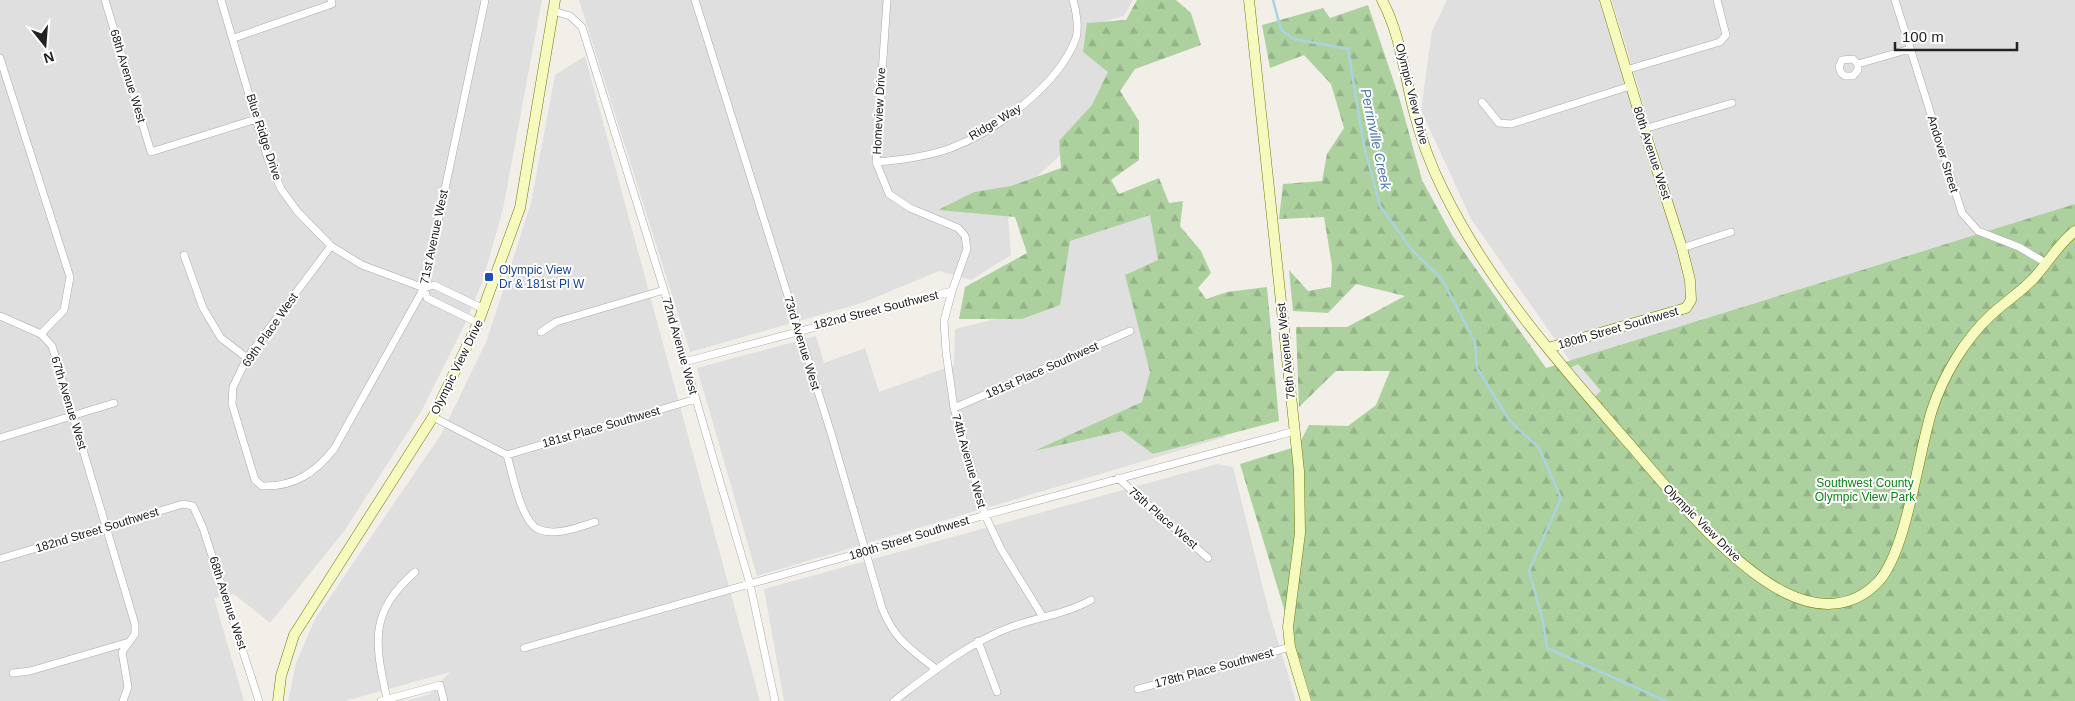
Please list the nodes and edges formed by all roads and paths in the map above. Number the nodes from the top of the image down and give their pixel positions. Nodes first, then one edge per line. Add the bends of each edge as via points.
1 (104, 0) edge
2 (222, 0) edge
3 (485, 0) edge
4 (555, 0) edge
5 (695, 0) edge
6 (887, 0) edge
7 (1073, 0) edge
8 (1249, 0) edge
9 (1382, 0) edge
10 (1605, 0) edge
11 (1717, 0) edge
12 (1895, 0) edge
13 (332, 2) edge
14 (554, 11) junction
15 (234, 38) junction
16 (1910, 49) junction
17 (0, 58) edge
18 (1858, 64) dead end
19 (1626, 70) junction
20 (1630, 86) junction
21 (1482, 102) dead end
22 (1732, 103) dead end
23 (256, 118) junction
24 (1644, 129) junction
25 (876, 162) junction
26 (2075, 231) edge
27 (1731, 232) dead end
28 (331, 246) junction
29 (1682, 248) junction
30 (184, 255) dead end
31 (2046, 263) junction
32 (424, 288) junction
33 (664, 290) junction
34 (952, 291) junction
35 (1687, 306) joint
36 (484, 308) junction
37 (0, 316) edge
38 (478, 323) junction
39 (798, 330) junction
40 (1130, 331) dead end
41 (541, 332) dead end
42 (40, 334) junction
43 (1548, 348) junction
44 (247, 358) junction
45 (684, 362) junction
46 (696, 400) junction
47 (114, 403) dead end
48 (954, 408) junction
49 (73, 414) junction
50 (433, 417) junction
51 (1296, 431) junction
52 (0, 438) edge
53 (507, 455) junction
54 (1118, 478) junction
55 (255, 480) joint
56 (194, 506) joint
57 (985, 515) junction
58 (595, 522) dead end
59 (107, 528) junction
60 (866, 551) junction
61 (1208, 558) dead end
62 (0, 559) edge
63 (415, 572) dead end
64 (750, 584) junction
65 (1091, 600) dead end
66 (1043, 617) junction
67 (128, 642) junction
68 (978, 642) junction
69 (1290, 647) junction
70 (524, 648) dead end
71 (936, 669) junction
72 (13, 673) dead end
73 (1138, 689) dead end
74 (997, 692) dead end
75 (384, 700) edge
76 (123, 701) edge
77 (259, 701) edge
78 (278, 701) edge
79 (444, 701) edge
80 (775, 701) edge
81 (894, 701) edge
82 (1306, 701) edge

1 - 23 street, 68th Avenue West via 151,152
2 - 15 street, Blue Ridge Drive
3 - 32 street, 71st Avenue West
4 - 14 main road, Olympic View Drive
5 - 39 street, 73rd Avenue West
6 - 25 street, Homeview Drive
7 - 25 street, Ridge Way via 1076,36 1060,65 1030,100 998,124 951,148 912,159
8 - 51 main road, 76th Avenue West
9 - 43 main road, Olympic View Drive via 1396,32 1417,122 1437,179 1494,276
10 - 19 main road, 80th Avenue West
11 - 19 street via 1726,35 1720,42
12 - 16 street, Andover Street
13 - 15 street
14 - 33 street, 72nd Avenue West via 570,16 582,27
14 - 36 main road, Olympic View Drive via 520,208
15 - 23 street, Blue Ridge Drive
16 - 18 street
16 - 31 street, Andover Street via 1962,213 1978,231 2019,247
17 - 42 street via 70,277 64,310
19 - 20 main road, 80th Avenue West
20 - 21 street via 1511,124 1498,123
20 - 24 main road, 80th Avenue West
22 - 24 street
23 - 28 street, Blue Ridge Drive via 281,189
24 - 29 main road, 80th Avenue West
25 - 34 street, Homeview Drive via 889,194 910,208 958,228 965,236 967,249
26 - 31 main road, Olympic View Drive
27 - 29 street
28 - 32 street, Blue Ridge Drive via 362,265
28 - 44 street, 69th Place West
29 - 35 main road, 80th Avenue West via 1692,300
30 - 44 street via 202,308 221,338
31 - 43 main road, Olympic View Drive via 1984,322 1952,368 1933,407 1892,560 1869,590 1844,603 1824,605 1795,598 1737,558 1664,485
32 - 36 street, Blue Ridge Drive via 434,285
32 - 38 street, Blue Ridge Drive via 427,298
32 - 55 street, 71st Avenue West via 334,449 320,466 301,480 278,487 262,486
33 - 41 street via 556,322
33 - 45 street, 72nd Avenue West
34 - 39 street, 182nd Street Southwest
34 - 48 street, 74th Avenue West via 944,321
35 - 43 main road, 180th Street Southwest
36 - 38 main road, Olympic View Drive
37 - 42 street
38 - 50 main road, Olympic View Drive
39 - 45 street, 182nd Street Southwest
39 - 60 street, 73rd Avenue West
40 - 48 street, 181st Place Southwest
42 - 49 street, 67th Avenue West via 52,346
44 - 55 street, 69th Place West via 233,387 232,404
45 - 46 street, 72nd Avenue West
46 - 53 street, 181st Place Southwest
46 - 64 street, 72nd Avenue West
47 - 49 street
48 - 57 street, 74th Avenue West
49 - 52 street
49 - 59 street, 67th Avenue West
50 - 53 street
50 - 78 main road, Olympic View Drive via 294,635 281,676
51 - 54 street, 180th Street Southwest
51 - 69 main road, 76th Avenue West via 1300,533 1290,606
53 - 58 street via 518,496 530,521 538,529 554,532
54 - 57 street, 180th Street Southwest
54 - 61 street, 75th Place West
56 - 59 street, 182nd Street Southwest via 183,504
56 - 77 street, 68th Avenue West
57 - 60 street, 180th Street Southwest
57 - 66 street, 74th Avenue West via 1001,549
59 - 62 street, 182nd Street Southwest
59 - 67 street, 67th Avenue West via 135,624 135,634
60 - 64 street, 180th Street Southwest
60 - 71 street, 73rd Avenue West via 889,626 901,643
63 - 75 street via 397,588 384,612 378,634
64 - 70 street, 180th Street Southwest
64 - 80 street, 72nd Avenue West
65 - 66 street via 1076,608
66 - 68 street via 1011,626
67 - 72 street
67 - 76 street, 67th Avenue West via 122,652 128,687
68 - 71 street
68 - 74 street
69 - 73 street, 178th Place Southwest
69 - 82 main road, 76th Avenue West
71 - 81 street
75 - 79 street via 440,685

